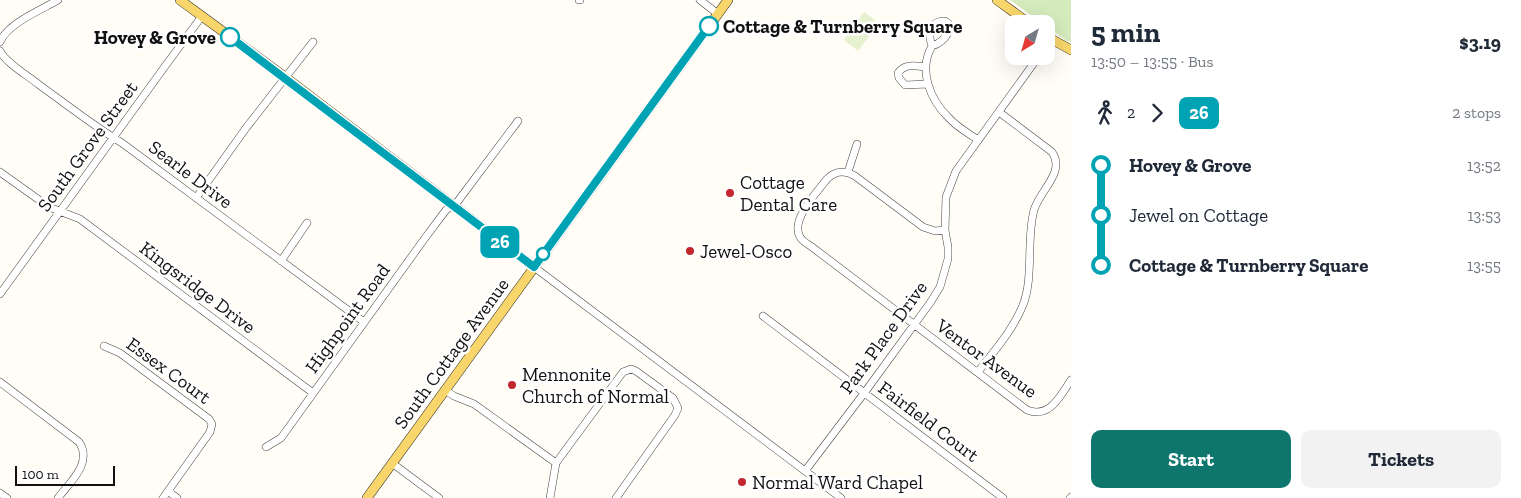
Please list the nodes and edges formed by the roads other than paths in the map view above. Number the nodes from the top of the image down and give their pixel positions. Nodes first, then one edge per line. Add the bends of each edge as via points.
1 (58, 0) edge
2 (180, 0) edge
3 (700, 0) edge
4 (728, 0) edge
5 (997, 0) edge
6 (718, 14) junction
7 (1018, 15) edge
8 (202, 16) junction
9 (0, 42) edge
10 (313, 42) dead end
11 (1055, 44) edge
12 (932, 46) dead end
13 (1071, 50) edge
14 (0, 51) edge
15 (1033, 65) edge
16 (926, 66) junction
17 (285, 77) junction
18 (928, 84) junction
19 (999, 112) junction
20 (518, 122) dead end
21 (113, 138) junction
22 (978, 140) junction
23 (857, 144) dead end
24 (0, 172) edge
25 (848, 172) junction
26 (196, 198) junction
27 (452, 205) junction
28 (60, 211) junction
29 (307, 223) dead end
30 (945, 230) junction
31 (281, 261) junction
32 (534, 267) junction
33 (0, 294) edge
34 (763, 316) dead end
35 (364, 322) junction
36 (914, 325) junction
37 (104, 346) dead end
38 (978, 372) junction
39 (1071, 380) edge
40 (0, 382) edge
41 (445, 390) junction
42 (865, 392) junction
43 (313, 393) junction
44 (266, 447) dead end
45 (392, 463) junction
46 (556, 463) junction
47 (805, 471) junction
48 (168, 491) junction
49 (0, 493) edge
50 (7, 498) edge
51 (58, 498) edge
52 (163, 498) edge
53 (177, 498) edge
54 (367, 498) edge
55 (439, 498) edge
56 (550, 498) edge
57 (616, 498) edge
58 (841, 498) edge
59 (1003, 498) edge

1 - 9 street via 12,27
2 - 8 main road
3 - 6 street
4 - 6 main road, South Cottage Avenue
5 - 7 main road
6 - 32 main road, South Cottage Avenue
8 - 17 main road
8 - 21 street, South Grove Street
10 - 17 street
11 - 13 main road
12 - 16 street
14 - 21 street, Searle Drive via 4,58
15 - 19 street, Park Place Drive
16 - 18 street
16 - 18 street via 908,66 898,74 905,85
17 - 26 street
17 - 27 main road
18 - 22 street via 936,103 946,115
19 - 22 street, Park Place Drive
19 - 38 street via 1052,152 1057,168 1034,210 1024,304
20 - 27 street, Highpoint Road
21 - 26 street, Searle Drive
21 - 28 street, South Grove Street
22 - 30 street, Park Place Drive via 949,187
23 - 25 street
24 - 28 street, Kingsridge Drive via 49,207
25 - 30 street via 923,227
25 - 36 street, Ventor Avenue via 835,173 827,179 800,216 797,228 800,237
26 - 31 street, Searle Drive
27 - 32 main road
27 - 35 street, Highpoint Road
28 - 33 street, South Grove Street
28 - 43 street, Kingsridge Drive via 80,220
29 - 31 street
30 - 36 street, Park Place Drive via 948,259 940,287
31 - 35 street, Searle Drive
32 - 41 main road, South Cottage Avenue
32 - 47 street
34 - 42 street, Fairfield Court
35 - 43 street, Highpoint Road
36 - 38 street, Ventor Avenue
36 - 42 street, Park Place Drive
37 - 48 street, Essex Court via 120,353 209,419 210,432
38 - 39 street, Ventor Avenue via 1027,410 1038,413 1055,403
40 - 51 street via 79,442 84,452 82,465
41 - 45 main road, South Cottage Avenue
41 - 46 street via 474,404
42 - 47 street, Park Place Drive
42 - 59 street, Fairfield Court
43 - 44 street, Highpoint Road via 281,438
45 - 54 main road, South Cottage Avenue
45 - 55 street
46 - 56 street
46 - 57 street via 623,372 636,370 674,398 678,408
47 - 58 street
48 - 52 street
48 - 53 street
49 - 50 street

